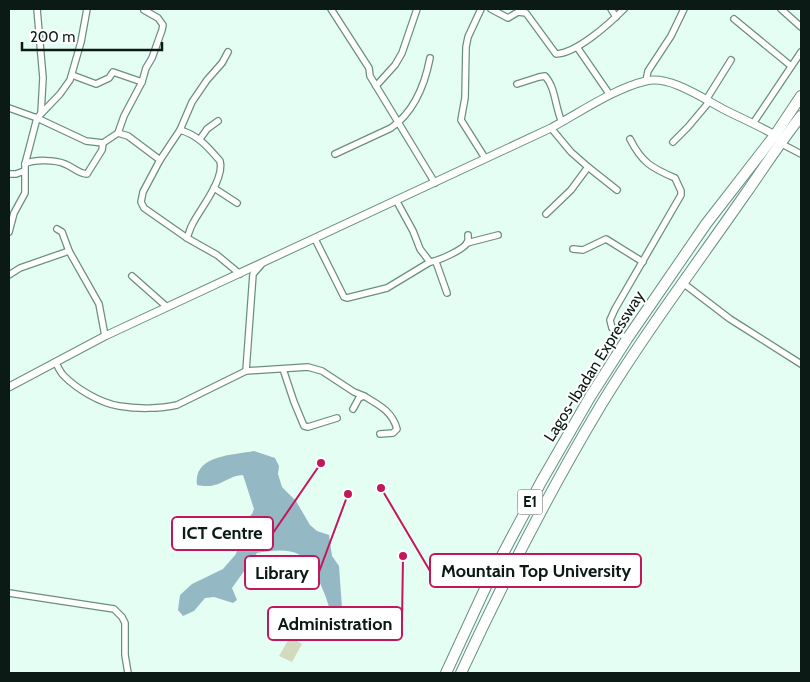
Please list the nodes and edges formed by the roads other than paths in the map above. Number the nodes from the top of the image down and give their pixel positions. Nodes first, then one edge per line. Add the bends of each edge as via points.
1 (37, 9) edge
2 (87, 9) edge
3 (332, 9) edge
4 (417, 9) edge
5 (481, 9) edge
6 (491, 9) edge
7 (611, 9) edge
8 (624, 9) edge
9 (684, 9) edge
10 (781, 9) edge
11 (144, 10) dead end
12 (616, 17) junction
13 (734, 19) dead end
14 (801, 27) edge
15 (577, 47) junction
16 (228, 52) dead end
17 (801, 52) edge
18 (430, 58) dead end
19 (731, 60) dead end
20 (791, 66) junction
21 (72, 75) junction
22 (646, 81) junction
23 (142, 82) junction
24 (517, 84) dead end
25 (376, 86) junction
26 (610, 95) junction
27 (801, 96) edge
28 (707, 101) junction
29 (9, 108) edge
30 (41, 112) junction
31 (801, 116) edge
32 (37, 118) junction
33 (218, 121) dead end
34 (399, 122) junction
35 (562, 122) junction
36 (754, 122) junction
37 (550, 128) junction
38 (180, 130) junction
39 (120, 134) junction
40 (200, 139) junction
41 (630, 139) dead end
42 (777, 139) junction
43 (673, 142) dead end
44 (103, 143) junction
45 (335, 154) dead end
46 (801, 154) edge
47 (485, 158) junction
48 (160, 160) junction
49 (588, 167) junction
50 (24, 168) junction
51 (9, 174) edge
52 (435, 183) junction
53 (214, 188) junction
54 (617, 190) dead end
55 (396, 200) junction
56 (237, 203) dead end
57 (546, 214) dead end
58 (57, 229) dead end
59 (9, 232) edge
60 (468, 235) dead end
61 (498, 235) dead end
62 (187, 238) junction
63 (315, 239) junction
64 (467, 243) junction
65 (573, 248) dead end
66 (68, 251) junction
67 (433, 262) junction
68 (643, 262) junction
69 (263, 264) junction
70 (240, 274) junction
71 (9, 275) edge
72 (132, 276) dead end
73 (683, 283) junction
74 (447, 294) dead end
75 (167, 307) junction
76 (105, 336) junction
77 (627, 339) junction
78 (56, 362) junction
79 (801, 364) edge
80 (283, 369) junction
81 (246, 371) junction
82 (9, 387) edge
83 (364, 396) junction
84 (353, 409) dead end
85 (337, 418) dead end
86 (380, 434) dead end
87 (9, 593) edge
88 (128, 673) edge
89 (446, 673) edge
90 (461, 673) edge

1 - 30 street
2 - 21 street
3 - 25 street via 369,68
4 - 25 street via 402,53
5 - 47 street via 466,47 461,120
6 - 15 street via 508,18 518,12 526,13 556,54
7 - 12 street
8 - 12 street
9 - 22 street via 648,71
10 - 14 street
11 - 23 street via 158,18 162,30
12 - 15 street
13 - 20 street
15 - 26 street
16 - 38 street via 195,97
17 - 20 street
18 - 34 street via 422,88
19 - 28 street
20 - 36 street
21 - 23 street via 96,84 113,72
21 - 30 street via 60,94
22 - 26 street
22 - 28 street via 666,82
23 - 39 street via 127,108
24 - 35 street via 543,76 548,78
25 - 34 street
26 - 35 street
27 - 42 highway, Lagos-Ibadan Expressway / E1
28 - 36 street
28 - 43 street
29 - 32 street
30 - 32 street
31 - 42 highway, Lagos-Ibadan Expressway / E1
32 - 44 street via 86,141
32 - 50 street
33 - 40 street
34 - 45 street
34 - 52 street
35 - 37 street
36 - 42 street
37 - 47 street
37 - 49 street
38 - 40 street
38 - 48 street
39 - 44 street
39 - 48 street via 128,136
40 - 53 street via 221,164
41 - 68 street via 639,156 652,168 676,178 681,191
42 - 46 street
42 - 73 highway, Lagos-Ibadan Expressway / E1
42 - 77 highway, Lagos-Ibadan Expressway / E1 via 706,224
44 - 50 street via 87,174 63,163 32,162
47 - 52 street
48 - 62 street via 143,192 144,208
49 - 54 street
49 - 57 street via 571,190
50 - 51 street via 16,174
50 - 59 street via 25,193 14,213
52 - 55 street
53 - 56 street
53 - 62 street
55 - 63 street
55 - 67 street via 420,249
58 - 66 street via 62,232
60 - 64 street
61 - 64 street
62 - 70 street
63 - 67 street via 347,298 387,288
63 - 69 street
64 - 67 street
65 - 68 street via 583,250 606,239
66 - 71 street
66 - 76 street via 99,304
67 - 74 street
68 - 77 street via 610,320 612,328
69 - 70 street
69 - 81 street via 253,274
70 - 75 street
72 - 75 street
73 - 79 street via 730,319
73 - 90 highway, Lagos-Ibadan Expressway / E1 via 577,447 503,584
75 - 76 street
76 - 78 street
77 - 89 highway, Lagos-Ibadan Expressway / E1 via 541,482 489,580
78 - 81 street via 64,377 92,395 119,406 178,405
78 - 82 street
80 - 81 street
80 - 83 street via 314,368
80 - 85 street via 304,426
83 - 84 street via 359,398
83 - 86 street via 386,409 395,421 397,429 393,433
87 - 88 street via 114,609 125,623 124,655

